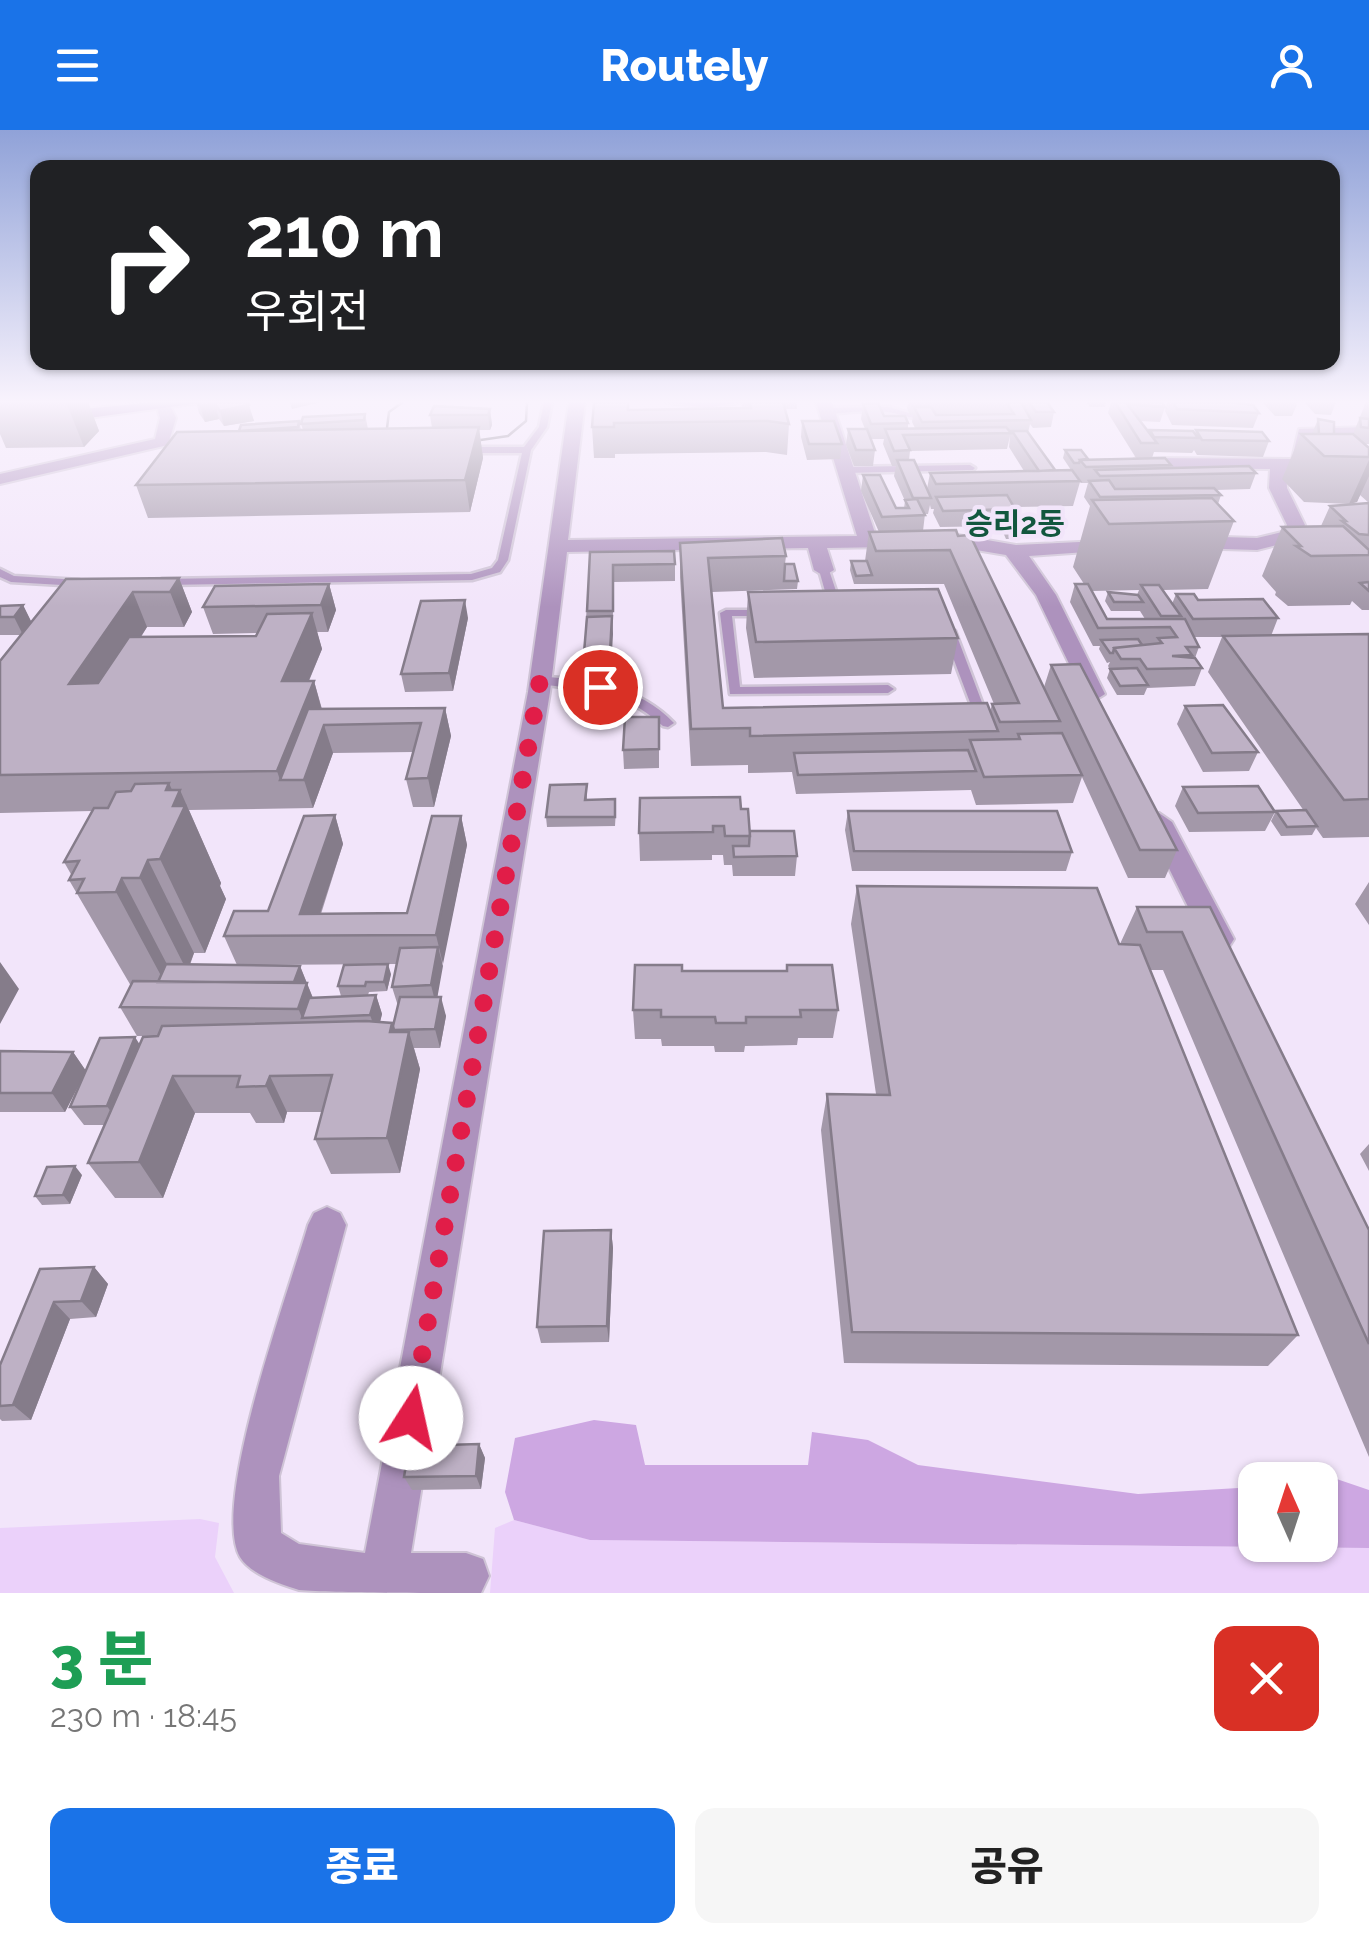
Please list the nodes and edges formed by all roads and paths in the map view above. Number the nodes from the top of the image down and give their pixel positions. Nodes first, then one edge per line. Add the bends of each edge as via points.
1 (41, 470) edge
2 (523, 470) edge
3 (567, 470) edge
4 (846, 470) edge
5 (1278, 470) edge
6 (0, 479) edge
7 (868, 541) junction
8 (816, 542) junction
9 (1168, 542) edge
10 (1130, 543) edge
11 (556, 546) junction
12 (1014, 552) junction
13 (824, 570) joint
14 (0, 572) edge
15 (88, 582) edge
16 (146, 582) edge
17 (941, 610) edge
18 (781, 612) edge
19 (818, 612) edge
20 (836, 612) junction
21 (854, 612) edge
22 (540, 680) junction
23 (888, 689) dead end
24 (1102, 710) edge
25 (668, 723) dead end
26 (966, 727) edge
27 (1147, 798) edge
28 (1227, 954) edge
29 (327, 1225) dead end
30 (466, 1576) dead end
31 (383, 1584) edge

1 - 6 street
2 - 16 lane via 496,570 472,577
3 - 11 street
4 - 7 street
5 - 9 street via 1278,488 1296,524 1289,536 1257,544
7 - 8 street
7 - 12 street via 952,540
8 - 11 street
8 - 13 street
10 - 12 street
11 - 22 street
12 - 24 street via 1031,571
13 - 20 lane
14 - 15 lane via 11,579
17 - 26 lane via 985,726
18 - 23 lane via 726,613 734,691
19 - 20 lane
20 - 21 lane
22 - 25 lane via 624,690
22 - 31 street
27 - 28 street
29 - 31 street via 256,1476 258,1544 272,1559
30 - 31 street

